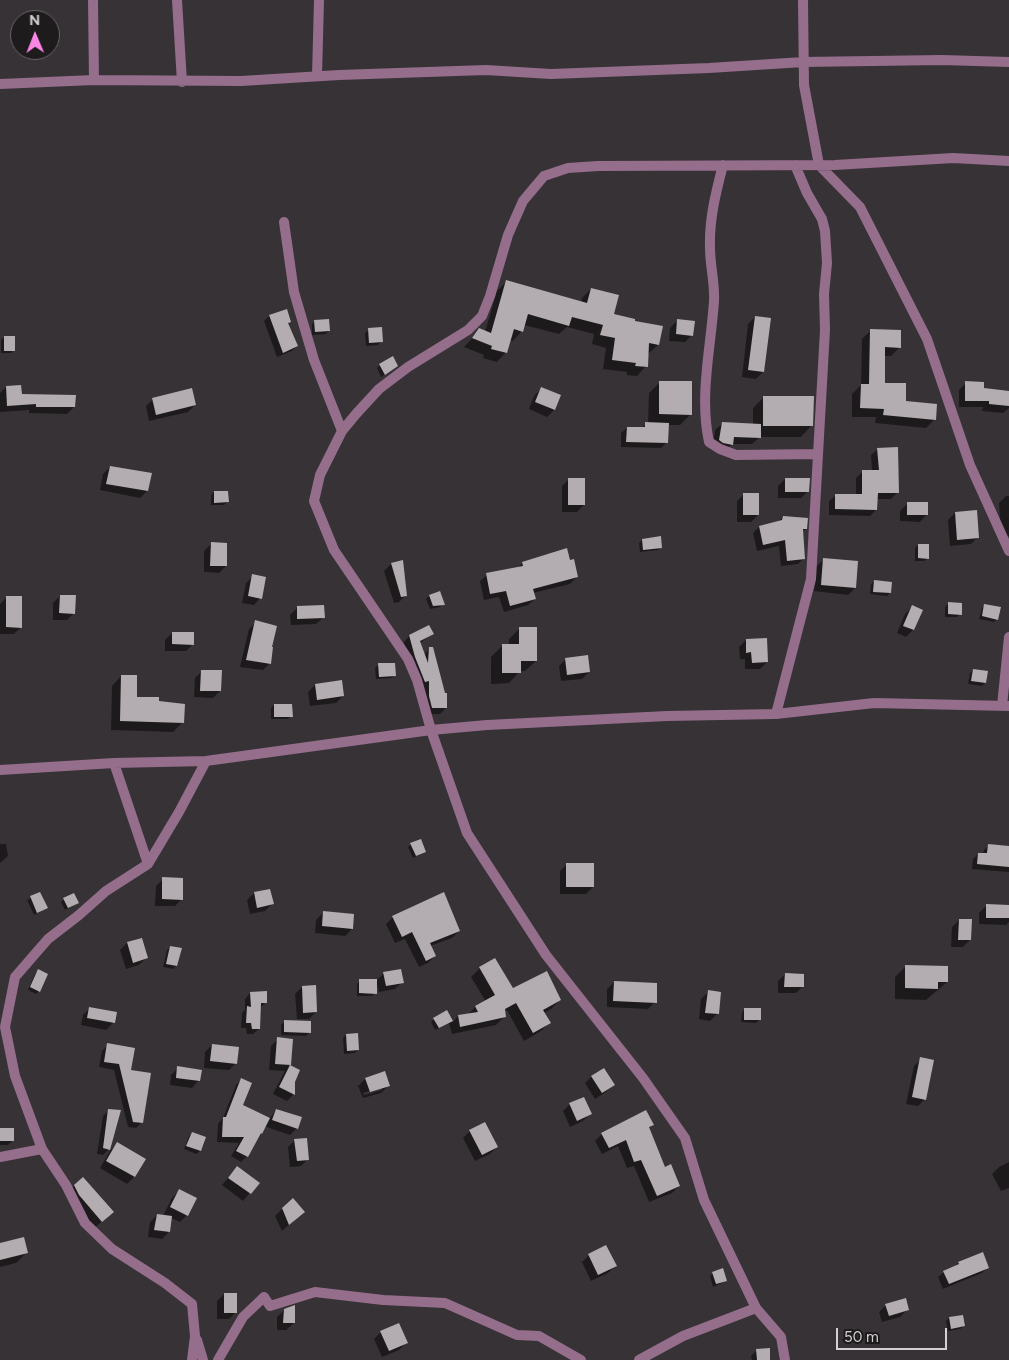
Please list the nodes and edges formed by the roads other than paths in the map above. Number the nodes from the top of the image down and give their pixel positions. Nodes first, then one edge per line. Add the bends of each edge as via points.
1 (93, 0) edge
2 (177, 0) edge
3 (319, 0) edge
4 (802, 0) edge
5 (803, 62) junction
6 (1009, 62) edge
7 (317, 76) junction
8 (94, 80) junction
9 (182, 82) junction
10 (0, 84) edge
11 (1009, 161) edge
12 (723, 165) junction
13 (795, 165) junction
14 (819, 165) junction
15 (284, 222) dead end
16 (342, 431) junction
17 (817, 454) junction
18 (1009, 551) edge
19 (1009, 637) edge
20 (1005, 706) edge
21 (776, 714) junction
22 (431, 730) junction
23 (206, 761) junction
24 (114, 763) junction
25 (0, 770) edge
26 (148, 864) junction
27 (42, 1149) junction
28 (0, 1157) edge
29 (756, 1308) junction
30 (196, 1336) junction
31 (647, 1359) edge
32 (192, 1360) edge
33 (203, 1360) edge
34 (218, 1360) edge
35 (581, 1360) edge
36 (785, 1360) edge

1 - 8 street
2 - 9 street
3 - 7 street
4 - 5 street
5 - 6 street
5 - 7 street via 551,74 486,70
5 - 14 street via 804,85
7 - 9 street
8 - 9 street
8 - 10 street
11 - 14 street via 932,158
12 - 13 street
12 - 16 street via 598,166 568,168 544,176 523,201 508,235 482,316 468,330 379,389
12 - 17 street via 713,203 710,247 714,294 707,365 706,426 709,442 736,455
13 - 14 street
13 - 17 street via 825,231 825,330
14 - 18 street via 860,207 927,339 970,465
15 - 16 street via 294,292 314,360
16 - 22 street via 320,475 314,501 334,550 408,659 418,680
17 - 21 street via 811,579
19 - 20 street
20 - 21 street via 874,703
21 - 22 street via 667,716
22 - 23 street
22 - 29 street via 467,833 546,955 643,1078 685,1138 704,1200
23 - 24 street
23 - 26 street
24 - 25 street
24 - 26 street
26 - 27 street via 106,891 48,939 15,977 5,1027 15,1076
27 - 28 street
27 - 30 street via 66,1185 85,1223 112,1249 166,1283 192,1304
29 - 31 street via 683,1336
29 - 36 street via 781,1337
30 - 32 street
30 - 33 street
34 - 35 street via 243,1317 264,1296 270,1306 315,1292 445,1303 517,1335 539,1336

